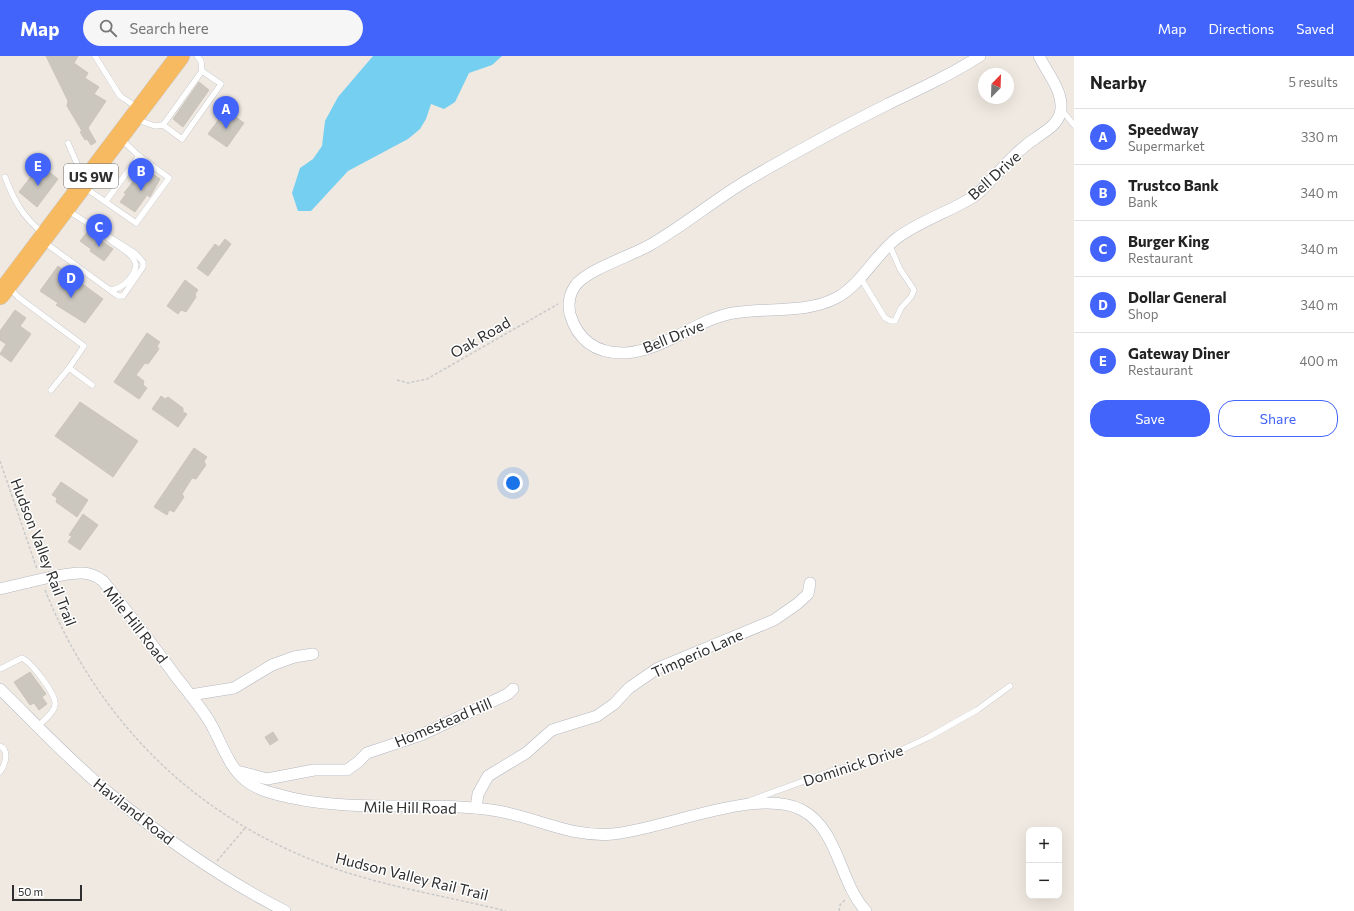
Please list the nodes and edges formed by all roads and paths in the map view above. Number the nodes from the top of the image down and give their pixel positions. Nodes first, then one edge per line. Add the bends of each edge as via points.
1 (95, 56) edge
2 (180, 56) edge
3 (198, 56) edge
4 (980, 56) edge
5 (1039, 56) edge
6 (202, 71) junction
7 (1061, 109) junction
8 (137, 114) junction
9 (163, 125) junction
10 (1074, 125) edge
11 (120, 137) junction
12 (68, 143) dead end
13 (139, 156) junction
14 (5, 177) dead end
15 (87, 180) junction
16 (106, 201) junction
17 (65, 209) junction
18 (44, 238) junction
19 (889, 244) junction
20 (860, 276) junction
21 (4, 290) edge
22 (569, 297) junction
23 (69, 368) junction
24 (397, 380) dead end
25 (92, 385) dead end
26 (51, 390) dead end
27 (0, 461) edge
28 (38, 571) dead end
29 (47, 580) junction
30 (810, 583) dead end
31 (0, 589) edge
32 (313, 654) dead end
33 (0, 669) edge
34 (1010, 686) dead end
35 (0, 689) edge
36 (513, 689) dead end
37 (190, 696) junction
38 (38, 726) junction
39 (0, 746) edge
40 (236, 770) junction
41 (0, 772) edge
42 (476, 808) junction
43 (730, 808) junction
44 (246, 827) junction
45 (211, 868) junction
46 (852, 893) junction
47 (285, 911) edge
48 (506, 911) edge
49 (839, 911) edge
50 (866, 911) edge

1 - 8 lane via 120,96
2 - 8 highway, US 9W
3 - 6 lane
4 - 22 street via 952,74 746,181 643,250 586,276 575,286
5 - 7 street via 1058,90
6 - 9 lane
6 - 9 lane via 221,84 182,139
7 - 10 lane
7 - 19 street, Bell Drive via 1060,116 1049,130 1017,154 977,195 901,235
8 - 9 lane via 155,126
8 - 11 highway, US 9W
11 - 13 lane
11 - 15 highway, US 9W
12 - 15 lane
13 - 16 lane
13 - 16 lane via 169,178 136,223
14 - 18 lane via 14,201
15 - 16 lane
15 - 17 highway, US 9W
17 - 18 highway, US 9W
17 - 18 lane via 135,252 144,264 123,296 118,296
18 - 21 highway, US 9W
19 - 20 street, Bell Drive
19 - 20 lane via 900,269 914,290 895,321 885,318
20 - 22 street, Bell Drive via 851,287 836,298 822,303 732,313 649,348 628,352 610,353 597,349 585,341 574,325 569,309
21 - 23 lane via 18,297 84,346
22 - 24 path, Oak Road via 427,379 408,384
23 - 25 lane
23 - 26 lane
27 - 28 path, Hudson Valley Rail Trail
29 - 31 street, Mile Hill Road, bridge
29 - 37 street, Mile Hill Road via 84,572 103,581
29 - 44 path, Hudson Valley Rail Trail via 53,610 78,660 105,702 129,732 171,772
30 - 42 street, Timperio Lane via 808,594 774,620 658,668 629,688 614,704 597,716 552,730 526,753 488,776 478,794
32 - 37 street via 272,665 234,688
33 - 38 lane via 22,658 30,664 50,691 56,704
34 - 43 lane, Dominick Drive via 977,710 891,755 834,770
35 - 38 street, Haviland Road
36 - 40 street, Homestead Hill via 508,694 421,735 367,753 347,770 314,770 267,779
37 - 40 street, Mile Hill Road via 208,718
38 - 45 street, Haviland Road via 110,794
39 - 41 lane via 6,756
40 - 42 street, Mile Hill Road via 245,780 271,793 312,802 348,806
42 - 43 street, Mile Hill Road via 501,812 567,831 604,834 638,830
43 - 46 street, Mile Hill Road via 773,803 803,810 824,832
44 - 45 path
44 - 48 path, Hudson Valley Rail Trail via 275,843 336,869
45 - 47 street, Haviland Road
46 - 49 path via 840,905
46 - 50 street, Mile Hill Road

